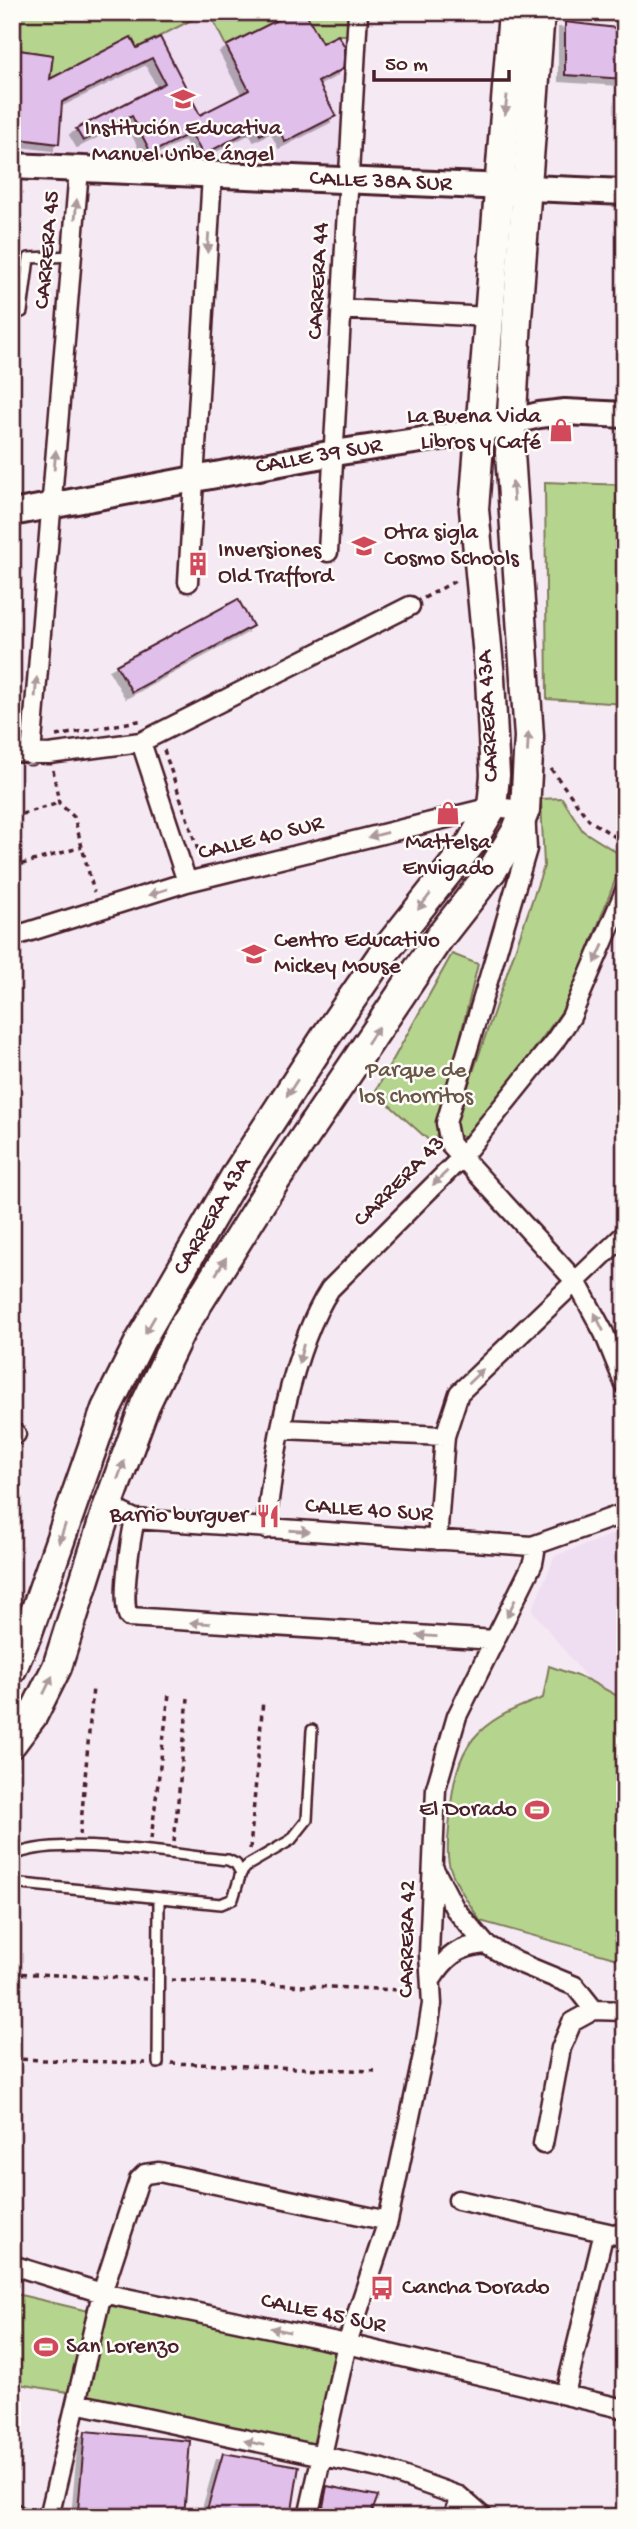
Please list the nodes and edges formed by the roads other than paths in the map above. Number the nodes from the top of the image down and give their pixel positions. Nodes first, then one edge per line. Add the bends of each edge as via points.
1 (358, 12) edge
2 (513, 12) edge
3 (541, 12) edge
4 (12, 166) edge
5 (79, 169) junction
6 (212, 175) junction
7 (349, 181) junction
8 (498, 187) junction
9 (527, 187) junction
10 (625, 192) edge
11 (72, 256) junction
12 (341, 309) junction
13 (22, 312) dead end
14 (488, 317) junction
15 (625, 415) edge
16 (512, 423) junction
17 (478, 430) junction
18 (334, 453) junction
19 (193, 480) junction
20 (51, 503) junction
21 (12, 513) edge
22 (328, 552) dead end
23 (188, 582) dead end
24 (410, 606) road end
25 (141, 742) junction
26 (12, 752) edge
27 (31, 755) junction
28 (492, 807) junction
29 (525, 810) junction
30 (187, 882) junction
31 (625, 891) edge
32 (12, 937) edge
33 (460, 1158) junction
34 (625, 1234) edge
35 (577, 1283) junction
36 (625, 1385) edge
37 (282, 1429) junction
38 (445, 1436) junction
39 (108, 1506) junction
40 (625, 1514) edge
41 (135, 1519) junction
42 (266, 1529) junction
43 (437, 1540) junction
44 (532, 1546) junction
45 (495, 1640) junction
46 (12, 1669) edge
47 (312, 1730) dead end
48 (12, 1742) edge
49 (12, 1857) edge
50 (433, 1866) junction
51 (241, 1873) junction
52 (12, 1883) edge
53 (159, 1898) junction
54 (485, 1944) junction
55 (431, 1980) junction
56 (594, 2010) junction
57 (625, 2011) edge
58 (158, 2063) road end
59 (543, 2144) dead end
60 (458, 2200) dead end
61 (388, 2221) junction
62 (604, 2232) junction
63 (625, 2237) edge
64 (12, 2265) edge
65 (102, 2293) junction
66 (347, 2344) junction
67 (565, 2394) junction
68 (76, 2403) junction
69 (625, 2409) edge
70 (330, 2418) junction
71 (321, 2458) junction
72 (354, 2462) junction
73 (459, 2496) junction
74 (12, 2512) edge
75 (20, 2517) edge
76 (49, 2517) edge
77 (308, 2517) edge
78 (454, 2517) edge
79 (483, 2517) edge

1 - 7 street, CARRERA 44
2 -> 8 main road, CARRERA 43A
3 - 9 main road, CARRERA 43A
4 - 5 street, CALLE 38A SUR
5 - 6 street, CALLE 38A SUR
11 -> 5 street, CARRERA 45
6 - 7 street, CALLE 38A SUR
6 -> 19 street
7 - 8 street, CALLE 38A SUR
7 - 12 street, CARRERA 44
8 - 9 street, CALLE 38A SUR
8 - 14 main road, CARRERA 43A
9 - 10 street, CALLE 38A SUR
9 - 16 main road, CARRERA 43A
11 - 13 lane via 29,258
20 -> 11 street, CARRERA 45
12 - 14 street
12 - 18 street, CARRERA 44
14 - 17 main road, CARRERA 43A
15 - 16 street, CALLE 39 SUR via 565,412
16 - 17 street, CALLE 39 SUR
29 -> 16 main road, CARRERA 43A via 529,737 510,453
17 - 18 street, CALLE 39 SUR
17 - 28 main road, CARRERA 43A via 474,509 495,775
18 - 19 street, CALLE 39 SUR
18 - 22 street, CARRERA 44
19 - 20 street, CALLE 39 SUR
19 - 23 street
20 - 21 street, CALLE 39 SUR
27 -> 20 street, CARRERA 45
24 - 25 street
25 - 27 street
25 - 30 street
26 - 27 street
28 - 29 street, CALLE 40 SUR
28 -> 30 street, CALLE 40 SUR
28 -> 46 main road, CARRERA 43A via 471,843 382,955 326,1036 239,1170 140,1341 106,1409
29 - 33 street, CARRERA 43A via 527,849 446,1123 450,1144
39 -> 29 main road, CARRERA 43A via 145,1405 180,1332 267,1193 439,938 493,869
30 -> 32 street, CALLE 40 SUR
31 -> 33 street, CARRERA 43 via 570,1017
33 - 35 street
33 -> 37 street, CARRERA 43 via 330,1289 305,1339
34 - 35 street
36 -> 35 street
38 -> 35 street via 459,1393
37 - 38 street
37 - 42 street, CARRERA 43
38 - 43 street
39 - 41 street, CALLE 40 SUR
48 -> 39 main road, CARRERA 43A via 33,1714 57,1667
40 - 44 street, CALLE 40 SUR
41 - 42 street, CALLE 40 SUR
45 -> 41 street via 129,1617 126,1604
42 -> 43 street, CALLE 40 SUR
43 - 44 street, CALLE 40 SUR
44 -> 45 street, CARRERA 42 via 534,1563
45 - 50 street, CARRERA 42 via 457,1716 436,1788
47 - 51 lane via 307,1820 292,1840
49 - 51 lane via 35,1847 149,1851 228,1860
50 - 54 street via 455,1909
50 - 55 street, CARRERA 42
51 - 53 lane via 233,1899 221,1904
52 - 53 lane
53 - 58 lane
54 - 55 street via 459,1949 446,1958
54 - 56 street via 575,1986
55 - 61 street, CARRERA 42 via 426,2041
56 - 57 street
56 - 59 street via 572,2022 561,2048
60 - 62 street
61 - 65 street via 159,2172 145,2174 139,2180
61 - 66 street, CARRERA 42
62 - 63 street
62 - 67 street
64 - 65 street, CALLE 45 SUR
66 -> 65 street, CALLE 45 SUR
65 - 68 street
66 - 67 street, CALLE 45 SUR
66 - 70 street, CARRERA 42
67 - 69 street, CALLE 45 SUR
71 -> 68 street
68 - 76 street
70 - 71 street, CARRERA 42
70 - 72 street via 343,2454
71 - 72 street
71 - 77 street, CARRERA 42
72 - 73 street
73 - 78 street
73 - 79 street
74 - 75 street

